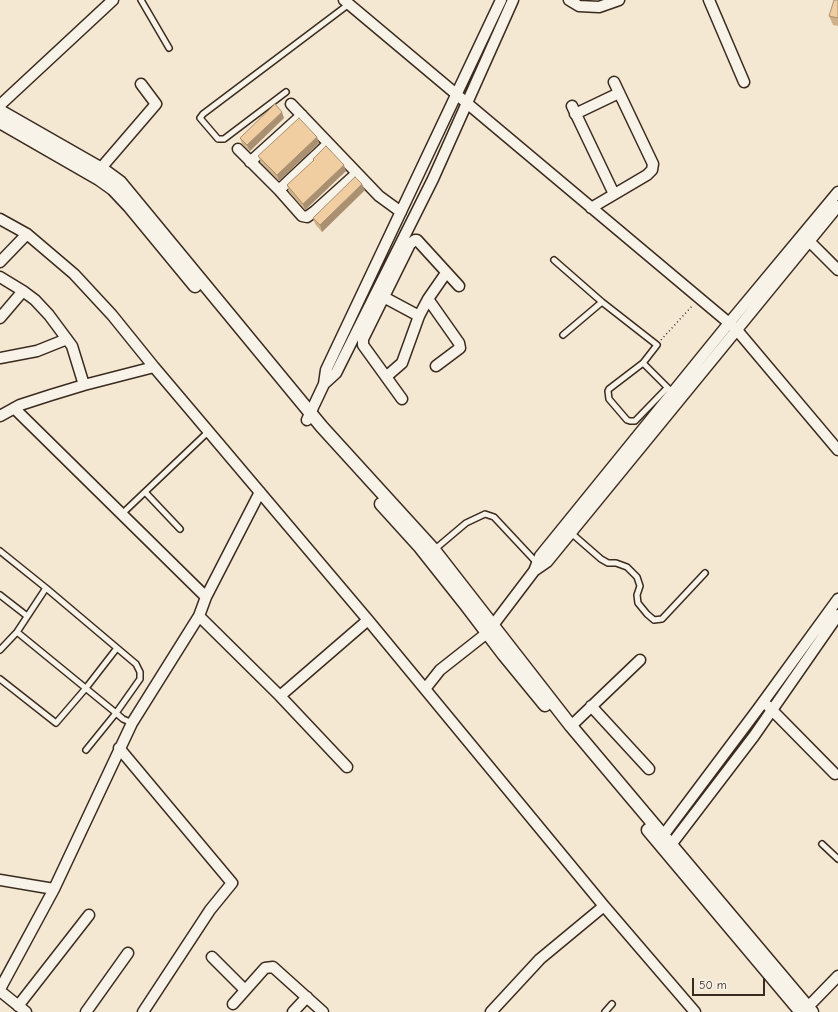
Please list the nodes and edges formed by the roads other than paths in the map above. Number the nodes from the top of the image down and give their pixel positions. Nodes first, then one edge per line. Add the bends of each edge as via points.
1 (113, 0) edge
2 (140, 0) edge
3 (501, 0) edge
4 (513, 0) edge
5 (569, 0) edge
6 (619, 0) edge
7 (709, 0) edge
8 (349, 1) edge
9 (169, 48) dead end
10 (614, 82) dead end
11 (744, 82) dead end
12 (141, 84) dead end
13 (286, 92) dead end
14 (619, 93) junction
15 (456, 94) junction
16 (467, 103) junction
17 (0, 104) edge
18 (291, 104) dead end
19 (0, 111) edge
20 (302, 115) junction
21 (0, 122) edge
22 (328, 144) junction
23 (238, 149) dead end
24 (250, 162) junction
25 (101, 168) junction
26 (356, 174) junction
27 (279, 190) junction
28 (838, 192) edge
29 (614, 194) junction
30 (838, 206) edge
31 (591, 208) junction
32 (401, 212) junction
33 (0, 219) edge
34 (27, 234) junction
35 (809, 242) junction
36 (554, 260) dead end
37 (0, 262) edge
38 (838, 270) edge
39 (446, 273) junction
40 (0, 277) edge
41 (459, 286) dead end
42 (366, 288) junction
43 (23, 291) junction
44 (380, 295) junction
45 (428, 299) junction
46 (602, 302) junction
47 (419, 316) junction
48 (0, 318) edge
49 (733, 326) junction
50 (563, 334) dead end
51 (67, 339) junction
52 (0, 358) edge
53 (643, 363) junction
54 (436, 366) dead end
55 (154, 367) junction
56 (387, 376) junction
57 (324, 384) junction
58 (84, 385) junction
59 (670, 390) junction
60 (402, 399) dead end
61 (14, 408) junction
62 (0, 416) edge
63 (308, 417) junction
64 (209, 431) junction
65 (838, 450) edge
66 (145, 492) junction
67 (260, 492) junction
68 (126, 510) dead end
69 (180, 529) dead end
70 (570, 532) junction
71 (434, 550) junction
72 (0, 551) edge
73 (536, 567) junction
74 (705, 573) dead end
75 (46, 588) junction
76 (0, 595) edge
77 (206, 597) junction
78 (838, 599) edge
79 (838, 615) edge
80 (27, 616) junction
81 (199, 616) junction
82 (368, 620) junction
83 (489, 629) junction
84 (17, 632) junction
85 (117, 648) junction
86 (0, 650) edge
87 (640, 660) dead end
88 (0, 679) edge
89 (86, 688) junction
90 (425, 689) junction
91 (280, 696) junction
92 (763, 702) junction
93 (591, 706) junction
94 (772, 710) junction
95 (116, 713) junction
96 (132, 722) junction
97 (571, 726) junction
98 (119, 748) junction
99 (86, 750) dead end
100 (347, 767) dead end
101 (649, 769) dead end
102 (835, 774) dead end
103 (665, 843) junction
104 (822, 844) dead end
105 (838, 859) edge
106 (0, 880) edge
107 (54, 889) junction
108 (604, 906) junction
109 (89, 914) dead end
110 (128, 953) dead end
111 (212, 957) dead end
112 (838, 976) edge
113 (838, 985) edge
114 (0, 990) edge
115 (245, 990) junction
116 (307, 997) junction
117 (233, 1004) dead end
118 (612, 1004) dead end
119 (22, 1009) edge
120 (808, 1011) edge
121 (86, 1012) edge
122 (143, 1012) edge
123 (293, 1012) edge
124 (324, 1012) edge
125 (491, 1012) edge
126 (605, 1012) edge
127 (695, 1012) edge

1 - 17 street
2 - 9 lane
3 - 15 street
4 - 16 street
5 - 6 street via 579,6 599,7
7 - 11 street
8 - 13 lane via 200,118 218,139 224,139
8 - 15 street
10 - 14 street
12 - 25 street via 156,104
14 - 29 street via 653,164 647,175
14 - 29 street via 573,110
15 - 16 street
15 - 32 street
16 - 31 street
16 - 44 street
18 - 20 street
19 - 25 street
20 - 22 street
20 - 24 street
21 - 63 street via 113,189
22 - 26 street
22 - 27 street
23 - 24 street
24 - 27 street
25 - 63 street via 120,182 130,194
26 - 27 street via 307,217 302,216
26 - 32 street
28 - 49 street
29 - 31 street
30 - 35 street
31 - 49 street
32 - 42 street
33 - 34 street
34 - 37 street
34 - 55 street via 74,274 112,315
35 - 38 street
35 - 49 street
36 - 46 lane
39 - 41 street
39 - 44 street via 415,240 410,244
39 - 45 street
40 - 43 street
42 - 44 street
42 - 57 street via 326,370
43 - 48 street
43 - 51 street via 49,315
44 - 47 street
44 - 56 street via 363,345
44 - 57 street via 336,373
45 - 47 street
45 - 54 street via 460,348
46 - 50 lane
46 - 53 lane via 657,345
47 - 56 street via 402,363
49 - 59 street
49 - 65 street
49 - 70 street
51 - 52 street via 37,351
51 - 58 street via 72,346
53 - 59 lane
53 - 59 lane via 608,392 609,399 627,420 635,421
55 - 58 street
55 - 64 street
56 - 60 street
57 - 63 street
58 - 61 street
59 - 73 street via 540,556
61 - 62 street
61 - 77 street
63 - 71 street
63 - 83 street
64 - 66 lane
64 - 67 street
66 - 68 lane
66 - 69 lane
67 - 77 street
67 - 82 street
70 - 73 street via 547,562
70 - 74 lane via 601,559 626,567 632,572 640,586 638,603 654,620 662,619
71 - 73 lane via 466,523 486,514 494,517
71 - 83 street
72 - 75 lane
73 - 83 street
75 - 80 lane
75 - 85 lane
76 - 80 lane
77 - 81 street
78 - 92 street
79 - 94 street
80 - 84 lane
81 - 91 street
81 - 96 street
82 - 90 street
82 - 91 street
83 - 90 street via 440,670
83 - 97 street
83 - 103 street via 504,655
84 - 86 lane
84 - 89 lane
85 - 89 lane
85 - 95 lane via 136,664 140,679
87 - 93 street
88 - 89 lane via 56,723
89 - 95 lane
90 - 108 street
91 - 100 street
92 - 94 street
92 - 103 street
93 - 97 street
93 - 101 street
94 - 102 street
94 - 103 street via 754,736
95 - 96 lane
95 - 99 lane
96 - 98 street
97 - 103 street
98 - 107 street
98 - 122 street via 232,883 210,910
103 - 120 street
104 - 105 lane
106 - 107 street
107 - 114 street
108 - 125 street via 540,959
108 - 127 street
109 - 119 street
110 - 121 street
111 - 115 street
112 - 120 street
113 - 120 street
114 - 119 street
115 - 116 street via 265,968 273,967
115 - 117 street
116 - 123 street
116 - 124 street
118 - 126 lane

